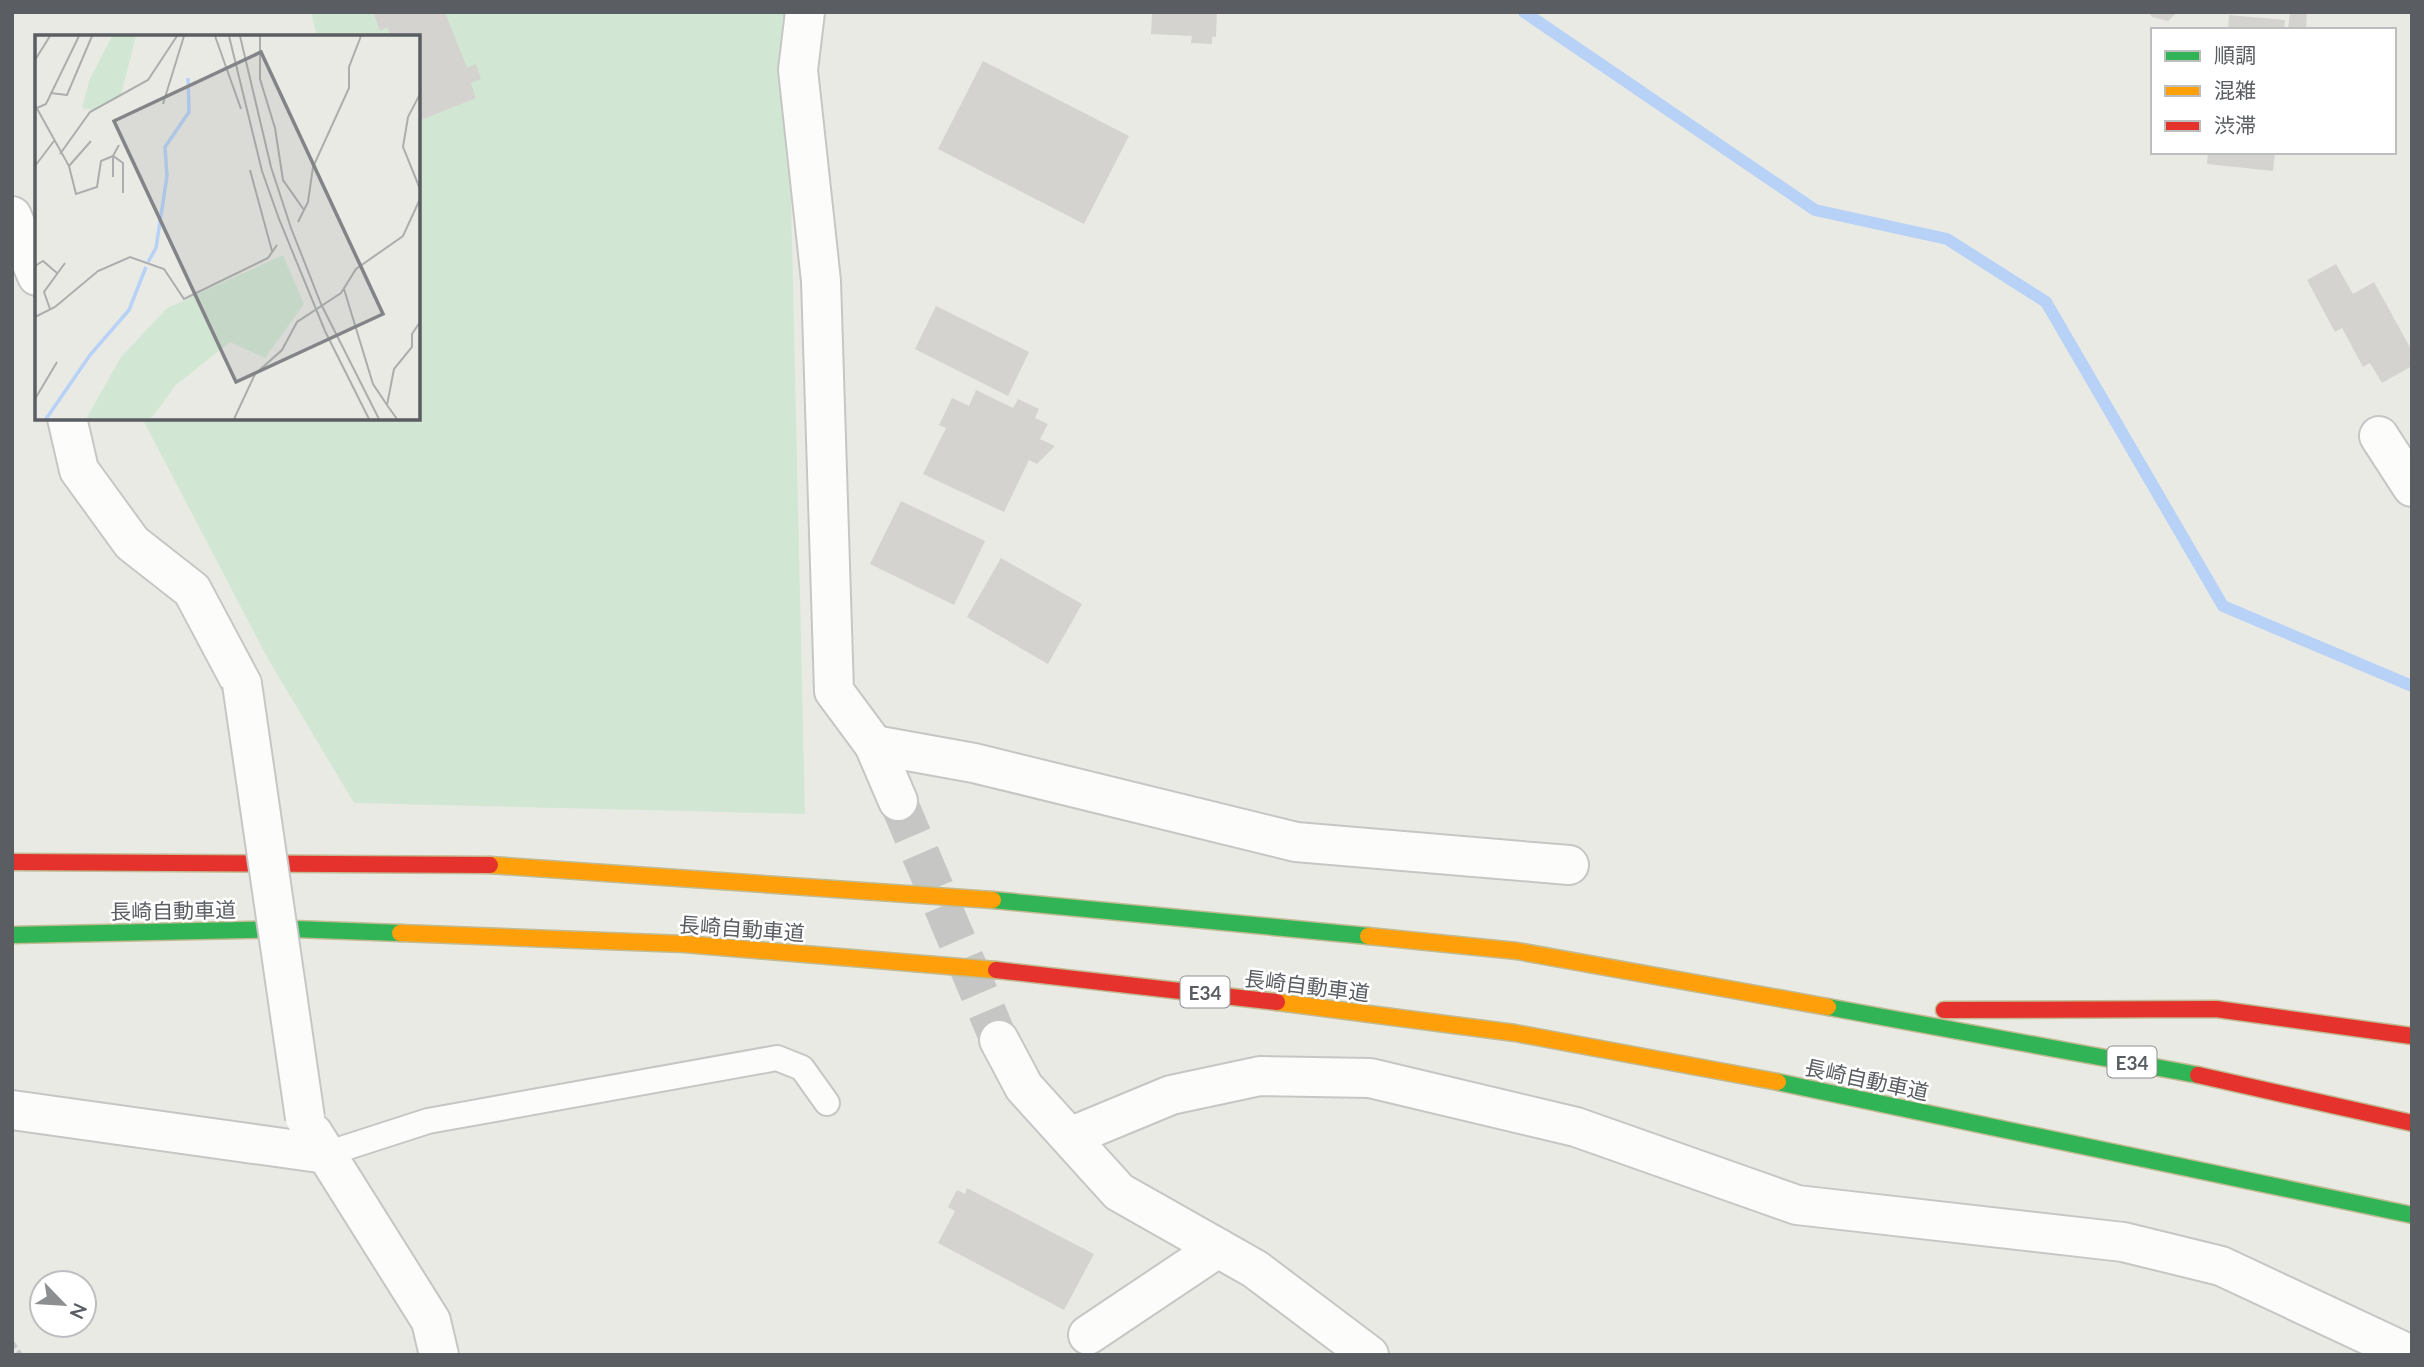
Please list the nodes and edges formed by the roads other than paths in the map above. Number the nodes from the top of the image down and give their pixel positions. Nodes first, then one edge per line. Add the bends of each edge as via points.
1 (805, 12) edge
2 (12, 216) edge
3 (35, 271) edge
4 (68, 420) edge
5 (2379, 436) dead end
6 (2412, 487) edge
7 (874, 745) junction
8 (898, 801) tunnel mouth
9 (12, 862) edge
10 (1569, 865) dead end
11 (12, 935) edge
12 (1851, 1010) junction
13 (2412, 1036) edge
14 (999, 1040) tunnel mouth
15 (827, 1102) dead end
16 (12, 1110) edge
17 (2412, 1123) edge
18 (1072, 1136) junction
19 (326, 1154) junction
20 (2412, 1217) edge
21 (1218, 1248) junction
22 (1088, 1335) dead end
23 (439, 1355) edge
24 (1369, 1355) edge
25 (2411, 1355) edge

1 - 7 street via 799,70 821,281 834,691
2 - 3 street
4 - 19 street, bridge via 79,470 132,543 192,590 242,684 305,1118
5 - 6 street
7 - 8 street
7 - 10 street via 974,763 1296,842
9 - 12 highway, E34 via 503,864 1091,907 1517,951
11 - 20 highway, 長崎自動車道 / E34 via 294,929 684,944 1175,989 1515,1032 1740,1074
12 - 13 highway via 2217,1010
12 - 17 highway, E34 via 2216,1078
14 - 18 street via 1024,1087
15 - 19 lane via 802,1068 777,1058 428,1122
16 - 19 street
18 - 21 street via 1119,1192
18 - 25 street via 1171,1096 1260,1076 1370,1078 1576,1127 1797,1205 2123,1241 2221,1266
19 - 23 street via 432,1321
21 - 22 street
21 - 24 street via 1255,1269

